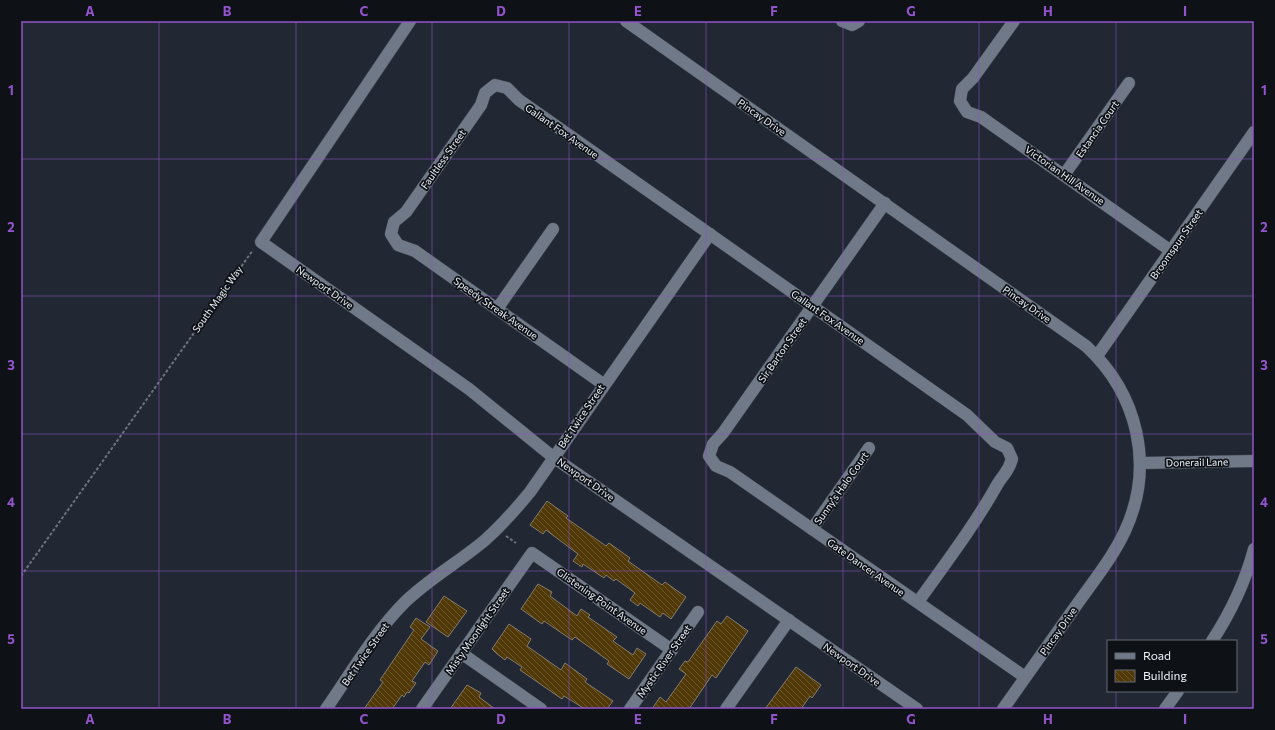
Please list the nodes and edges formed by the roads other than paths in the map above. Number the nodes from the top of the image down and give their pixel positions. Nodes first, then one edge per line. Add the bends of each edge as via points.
1 (410, 21) edge
2 (626, 21) edge
3 (1014, 21) edge
4 (1129, 83) dead end
5 (495, 85) joint
6 (1254, 132) edge
7 (1064, 175) junction
8 (885, 203) junction
9 (553, 229) dead end
10 (391, 234) joint
11 (710, 234) junction
12 (1171, 251) junction
13 (813, 307) junction
14 (497, 309) junction
15 (1097, 356) junction
16 (603, 384) junction
17 (869, 448) dead end
18 (709, 456) joint
19 (553, 457) junction
20 (1254, 461) edge
21 (1141, 463) junction
22 (812, 529) junction
23 (1254, 549) edge
24 (532, 553) joint
25 (918, 602) junction
26 (698, 612) dead end
27 (789, 620) junction
28 (1213, 640) edge
29 (672, 650) junction
30 (461, 653) junction
31 (1025, 677) junction
32 (1177, 692) edge
33 (326, 709) edge
34 (422, 709) edge
35 (541, 709) edge
36 (630, 709) edge
37 (726, 709) edge
38 (917, 709) edge
39 (1003, 709) edge
40 (1165, 709) edge

1 - 19 street, Newport Drive via 260,242 469,389
2 - 8 street, Pincay Drive
3 - 7 street, Victorian Hill Avenue via 973,78 962,89 960,101 967,112 981,117
4 - 7 street, Estancia Court
5 - 10 street, Faultless Street via 485,93 481,105 406,212 394,222
5 - 11 street, Gallant Fox Avenue via 507,88 519,100
6 - 12 street, Broomspun Street
7 - 12 street, Victorian Hill Avenue
8 - 13 street, Sir Barton Street
8 - 15 street, Pincay Drive via 1065,330
9 - 14 street
10 - 14 street, Speedy Streak Avenue via 398,245 415,251
11 - 13 street, Gallant Fox Avenue
11 - 16 street, Bet Twice Street
12 - 15 street, Broomspun Street
13 - 18 street, Sir Barton Street via 724,433 713,444
13 - 25 street, Gallant Fox Avenue via 967,415 995,442 1007,448 1012,459 1009,471 1000,480
14 - 16 street, Speedy Streak Avenue
15 - 21 street, Pincay Drive via 1123,394 1132,416
16 - 19 street, Bet Twice Street
17 - 22 street, Sunny's Halo Court
18 - 22 street, Gate Dancer Avenue via 716,466 730,472
19 - 27 street, Newport Drive
19 - 33 street, Bet Twice Street via 530,492 498,528 404,603 376,637
20 - 21 street, Donerail Lane
21 - 31 street, Pincay Drive via 1136,500 1124,532 1102,568
22 - 25 street, Gate Dancer Avenue
23 - 28 street via 1244,582
24 - 29 street, Glistening Point Avenue
24 - 30 street, Misty Moonlght Street
25 - 31 street, Gate Dancer Avenue
26 - 29 street, Mystic River Street
27 - 37 street
27 - 38 street, Newport Drive
29 - 36 street, Mystic River Street
30 - 34 street, Misty Moonlght Street
30 - 35 street
31 - 39 street, Pincay Drive
32 - 40 street

